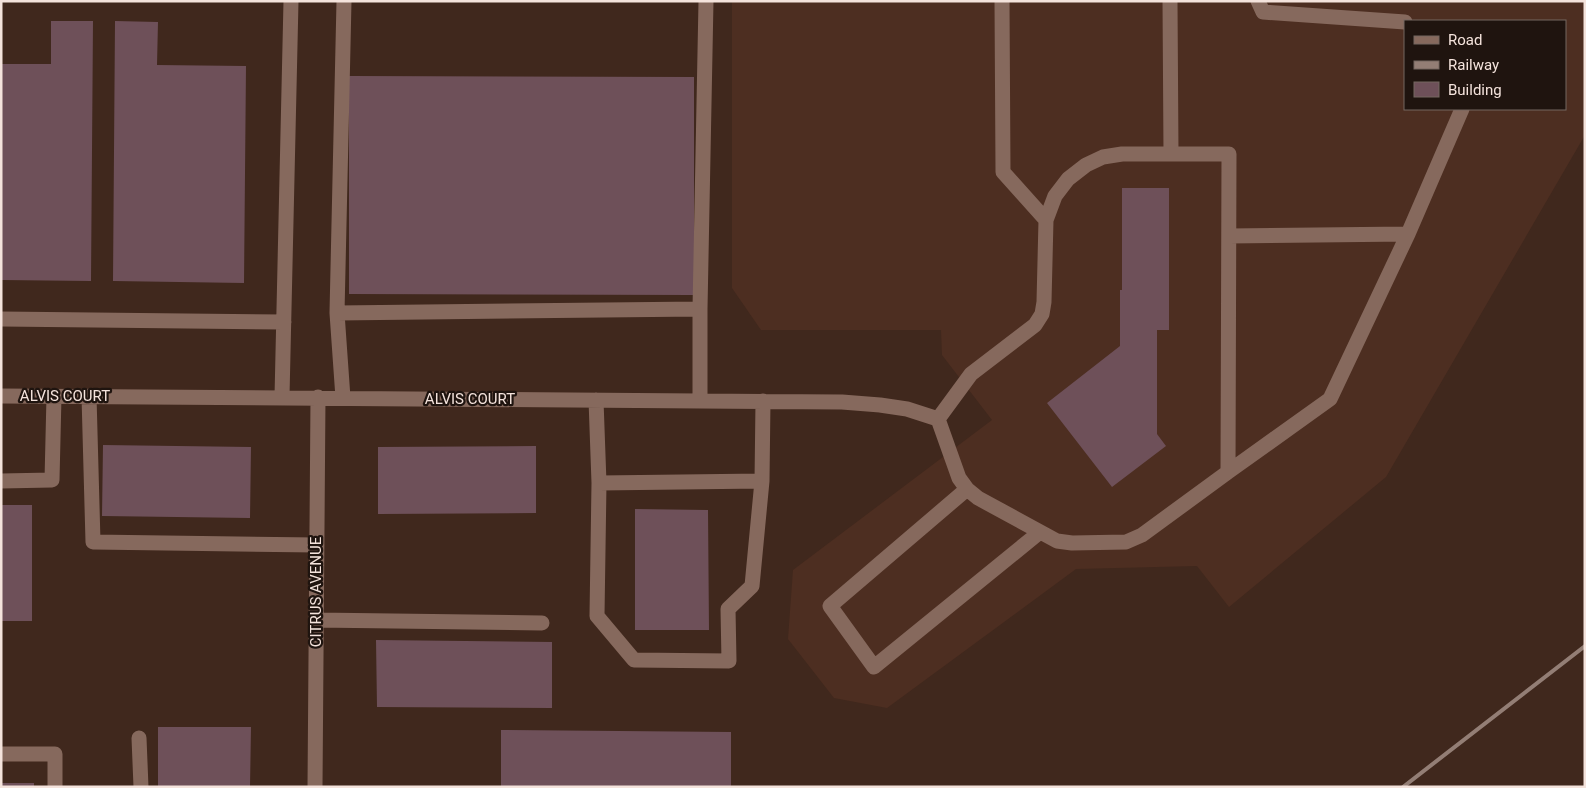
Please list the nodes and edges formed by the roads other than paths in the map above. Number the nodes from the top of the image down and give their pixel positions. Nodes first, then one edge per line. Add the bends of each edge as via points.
1 (291, 1) edge
2 (344, 1) edge
3 (706, 1) edge
4 (1002, 1) edge
5 (1170, 1) edge
6 (1258, 1) edge
7 (1404, 22) edge
8 (1462, 110) edge
9 (1171, 154) junction
10 (1046, 220) junction
11 (1408, 234) junction
12 (1228, 236) junction
13 (700, 309) junction
14 (337, 313) junction
15 (1, 319) edge
16 (284, 322) junction
17 (1, 396) edge
18 (54, 396) junction
19 (89, 396) junction
20 (282, 397) junction
21 (318, 397) junction
22 (343, 398) junction
23 (596, 400) junction
24 (700, 401) junction
25 (763, 401) junction
26 (938, 419) junction
27 (1228, 472) junction
28 (762, 480) junction
29 (1, 481) edge
30 (599, 483) junction
31 (967, 489) junction
32 (1040, 532) junction
33 (317, 544) junction
34 (316, 620) junction
35 (542, 623) dead end
36 (139, 738) dead end
37 (1, 754) edge
38 (55, 787) edge
39 (141, 787) edge
40 (315, 787) edge

1 - 16 street
2 - 14 street
3 - 13 street
4 - 10 street via 1003,172
5 - 9 street
6 - 7 street via 1263,12
8 - 11 street
9 - 10 street via 1122,154 1103,157 1086,165 1068,179 1055,196
9 - 12 street via 1229,154
10 - 26 street via 1042,314 1035,325 971,374
11 - 12 street
11 - 27 street via 1330,399
12 - 27 street
13 - 14 street
13 - 24 street
14 - 22 street
15 - 16 street
16 - 20 street
17 - 18 street, ALVIS COURT
18 - 19 street, ALVIS COURT
18 - 29 street via 52,480
19 - 20 street, ALVIS COURT
19 - 33 street via 93,542
20 - 21 street, ALVIS COURT
21 - 22 street, ALVIS COURT
21 - 33 street, CITRUS AVENUE
22 - 23 street, ALVIS COURT
23 - 24 street, ALVIS COURT
23 - 30 street
24 - 25 street, ALVIS COURT
25 - 26 street, ALVIS COURT via 880,405
25 - 28 street
26 - 31 street via 955,468
27 - 32 street via 1142,535 1126,542 1072,543 1057,541
28 - 30 street
28 - 30 street via 752,586 728,609 729,661 634,660 597,616
31 - 32 street
31 - 32 street via 830,606 874,667
33 - 34 street, CITRUS AVENUE
34 - 35 street
34 - 40 street, CITRUS AVENUE
36 - 39 street
37 - 38 street via 55,754

